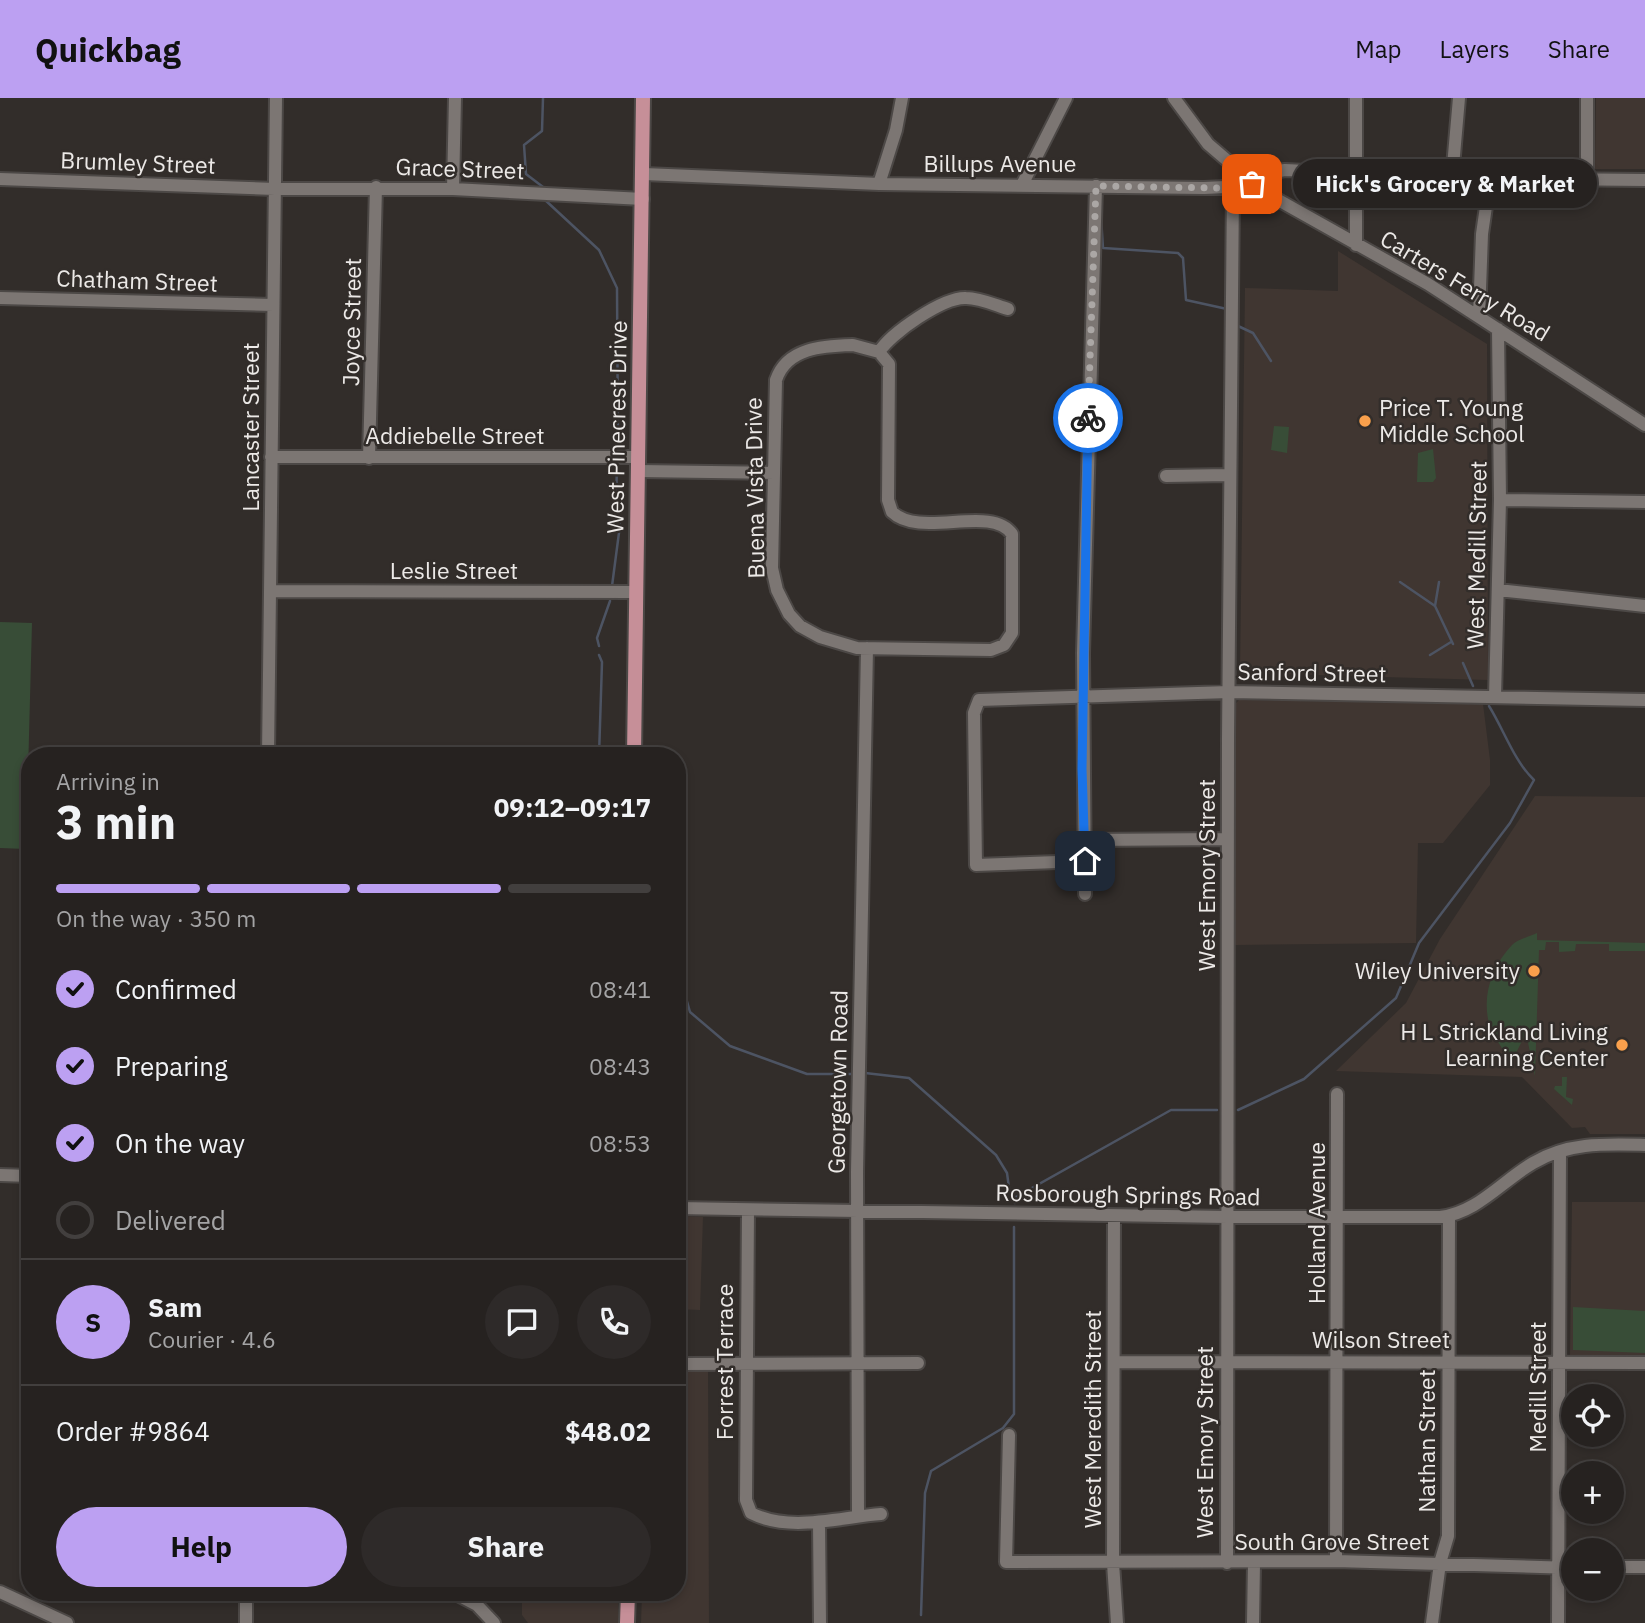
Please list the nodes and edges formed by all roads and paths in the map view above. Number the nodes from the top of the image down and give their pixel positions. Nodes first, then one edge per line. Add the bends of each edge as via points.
1 (275, 98) edge
2 (454, 98) edge
3 (643, 98) edge
4 (902, 98) edge
5 (1066, 98) edge
6 (1174, 98) edge
7 (1356, 98) edge
8 (1459, 98) edge
9 (1587, 98) edge
10 (1356, 173) junction
11 (644, 174) junction
12 (1452, 178) junction
13 (0, 179) edge
14 (1490, 179) junction
15 (1587, 179) junction
16 (1645, 180) edge
17 (879, 184) junction
18 (1252, 184) junction
19 (1022, 185) junction
20 (1096, 186) junction
21 (376, 187) junction
22 (1234, 187) junction
23 (453, 189) junction
24 (275, 190) junction
25 (643, 199) junction
26 (1356, 245) junction
27 (0, 298) edge
28 (273, 305) junction
29 (1008, 309) dead end
30 (1479, 316) junction
31 (1498, 329) junction
32 (879, 352) junction
33 (1645, 425) edge
34 (271, 457) junction
35 (369, 458) junction
36 (639, 464) junction
37 (774, 473) junction
38 (1229, 475) junction
39 (1166, 476) dead end
40 (1500, 500) junction
41 (1645, 502) edge
42 (1497, 590) junction
43 (272, 591) junction
44 (636, 592) junction
45 (1645, 606) edge
46 (867, 648) junction
47 (1229, 692) junction
48 (1084, 695) junction
49 (1495, 698) junction
50 (1645, 700) edge
51 (268, 747) edge
52 (634, 747) edge
53 (1228, 839) junction
54 (1084, 840) junction
55 (1085, 861) junction
56 (1085, 894) dead end
57 (1337, 1094) dead end
58 (1645, 1145) edge
59 (1560, 1150) junction
60 (0, 1175) edge
61 (21, 1176) edge
62 (686, 1208) edge
63 (748, 1210) junction
64 (857, 1212) junction
65 (1114, 1216) junction
66 (1449, 1216) junction
67 (1226, 1217) junction
68 (1338, 1218) junction
69 (1226, 1360) junction
70 (1338, 1361) junction
71 (1116, 1362) junction
72 (1448, 1362) junction
73 (857, 1363) junction
74 (918, 1363) dead end
75 (1559, 1363) junction
76 (1645, 1363) edge
77 (686, 1364) edge
78 (746, 1366) junction
79 (1009, 1435) dead end
80 (881, 1514) dead end
81 (858, 1516) junction
82 (819, 1522) junction
83 (1336, 1561) junction
84 (1113, 1563) junction
85 (1227, 1563) junction
86 (1254, 1563) junction
87 (1440, 1563) junction
88 (1624, 1567) edge
89 (1645, 1567) edge
90 (1558, 1568) junction
91 (0, 1592) edge
92 (246, 1601) edge
93 (469, 1601) edge
94 (628, 1601) edge
95 (67, 1623) edge
96 (246, 1623) edge
97 (494, 1623) edge
98 (627, 1623) edge
99 (820, 1623) edge
100 (1117, 1623) edge
101 (1253, 1623) edge
102 (1432, 1623) edge
103 (1558, 1623) edge

1 - 24 street, Lancaster Street
2 - 23 street
3 - 11 main road, West Pinecrest Drive
4 - 17 street
5 - 19 street
6 - 18 street, Carters Ferry Road via 1208,144
7 - 10 street
8 - 12 street
9 - 15 street
10 - 12 street, Billups Avenue
10 - 18 street, Billups Avenue via 1277,171
10 - 26 street
11 - 17 street, Billups Avenue
11 - 25 main road, West Pinecrest Drive
12 - 14 street, Billups Avenue
13 - 24 street, Brumley Street
14 - 15 street, Billups Avenue
14 - 30 street via 1482,234
15 - 16 street, Billups Avenue
17 - 19 street, Billups Avenue
18 - 22 street, Billups Avenue
18 - 26 street, Carters Ferry Road
19 - 20 street, Billups Avenue
20 - 22 street, Billups Avenue
20 - 48 street
21 - 23 street, Grace Street
21 - 24 street, Grace Street
21 - 35 street, Joyce Street
22 - 38 street, West Emory Street
23 - 25 street, Grace Street
24 - 28 street, Lancaster Street
25 - 36 main road, West Pinecrest Drive
26 - 30 street, Carters Ferry Road
27 - 28 street, Chatham Street
28 - 34 street, Lancaster Street
29 - 32 street via 975,299 951,300 893,336
30 - 31 street, Carters Ferry Road
31 - 33 street, Carters Ferry Road
31 - 40 street, West Medill Street
32 - 37 street, Buena Vista Drive via 848,345 807,350 786,361 775,386
32 - 46 street, Buena Vista Drive via 890,370 890,509 907,521 991,522 1008,528 1013,539 1013,626 1007,642 991,650
34 - 35 street, Addiebelle Street
34 - 43 street, Lancaster Street
35 - 36 street, Addiebelle Street
36 - 37 street, Addiebelle Street
36 - 44 main road, West Pinecrest Drive
37 - 46 street, Buena Vista Drive via 772,568 785,606 800,626 820,637
38 - 39 street
38 - 47 street, West Emory Street
40 - 41 street
40 - 42 street, West Medill Street
42 - 45 street
42 - 49 street, West Medill Street
43 - 44 street, Leslie Street
43 - 51 street, Lancaster Street
44 - 52 main road, West Pinecrest Drive
46 - 64 street, Georgetown Road
47 - 48 street, Sanford Street
47 - 49 street, Sanford Street
47 - 53 street, West Emory Street
48 - 54 street
48 - 55 street, Sanford Street via 979,700 974,713 976,865
49 - 50 street, Sanford Street
53 - 54 street
53 - 67 street, West Emory Street
54 - 55 street
55 - 56 street
57 - 68 street, Holland Avenue
58 - 59 street
59 - 66 street, Rosborough Springs Road via 1533,1163 1469,1209
59 - 75 street, Medill Street
60 - 61 street
62 - 63 street, Rosborough Springs Road
63 - 64 street, Rosborough Springs Road
63 - 78 street, Forrest Terrace
64 - 65 street, Rosborough Springs Road
64 - 73 street, Georgetown Road
65 - 67 street, Rosborough Springs Road
65 - 71 street, West Meredith Street
66 - 68 street, Rosborough Springs Road
66 - 72 street, Nathan Street
67 - 68 street, Rosborough Springs Road
67 - 69 street, West Emory Street
68 - 70 street, Holland Avenue
69 - 70 street, Wilson Street
69 - 71 street, Wilson Street
69 - 85 street, West Emory Street
70 - 72 street, Wilson Street
70 - 83 street, Holland Avenue
71 - 84 street, West Meredith Street
72 - 75 street, Wilson Street
72 - 87 street, Nathan Street via 1448,1536
73 - 74 street
73 - 78 street
73 - 81 street, Georgetown Road
75 - 76 street, Wilson Street
75 - 90 street, Medill Street
77 - 78 street
78 - 82 street, Forrest Terrace via 746,1500 751,1513 763,1519
79 - 84 street, South Grove Street via 1006,1562
80 - 81 street
81 - 82 street
82 - 99 street
83 - 86 street, South Grove Street
83 - 87 street, South Grove Street
84 - 85 street, South Grove Street
84 - 100 street, West Meredith Street
85 - 86 street, South Grove Street
86 - 101 street
87 - 90 street, South Grove Street
87 - 102 street, Nathan Street
88 - 89 street
90 - 103 street, Medill Street
91 - 95 street
92 - 96 street
93 - 97 street
94 - 98 main road

